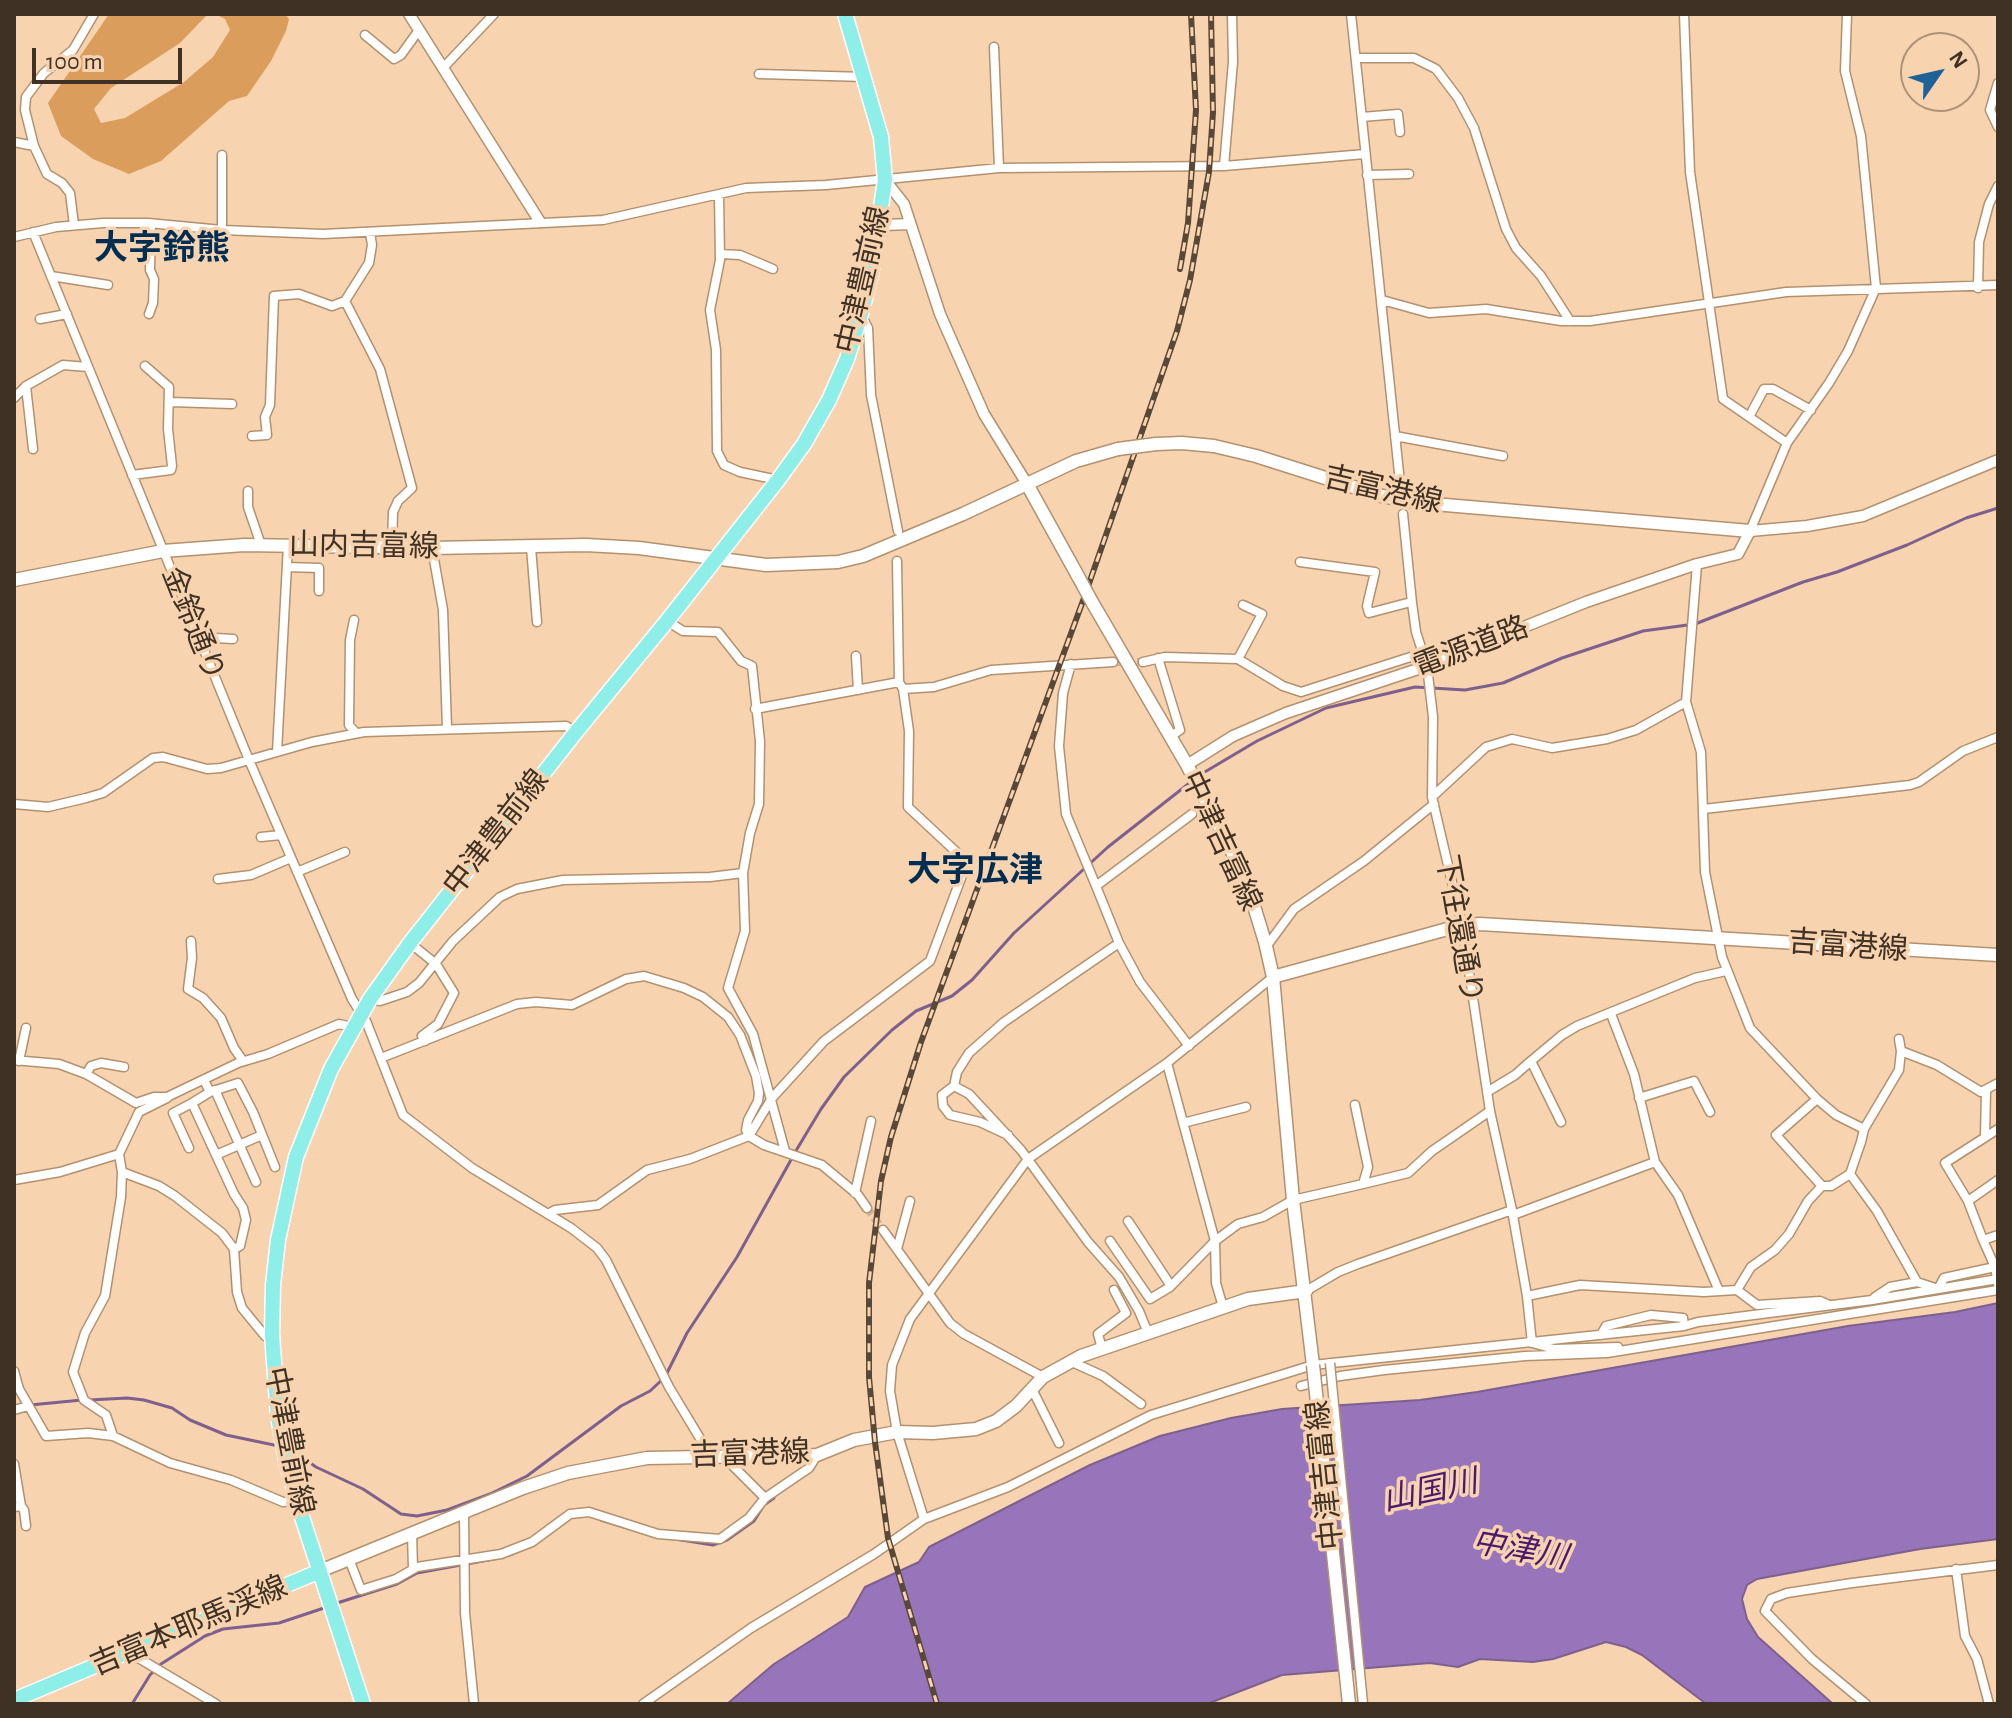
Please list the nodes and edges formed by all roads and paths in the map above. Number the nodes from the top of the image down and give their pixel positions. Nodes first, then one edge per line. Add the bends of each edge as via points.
1 (94, 14) edge
2 (409, 14) edge
3 (494, 14) edge
4 (845, 14) edge
5 (1232, 14) edge
6 (1351, 14) edge
7 (1684, 14) edge
8 (1847, 14) edge
9 (419, 30) junction
10 (365, 35) dead end
11 (994, 47) dead end
12 (1356, 58) junction
13 (443, 68) junction
14 (759, 74) dead end
15 (866, 77) junction
16 (1997, 89) edge
17 (1362, 117) junction
18 (1998, 127) edge
19 (1400, 132) dead end
20 (14, 142) edge
21 (34, 146) junction
22 (1365, 154) junction
23 (222, 155) dead end
24 (1224, 166) junction
25 (999, 168) junction
26 (1409, 174) dead end
27 (1367, 175) junction
28 (885, 180) junction
29 (1998, 186) edge
30 (719, 195) junction
31 (540, 222) junction
32 (151, 224) junction
33 (910, 224) junction
34 (74, 225) junction
35 (222, 230) junction
36 (33, 232) junction
37 (370, 233) junction
38 (877, 233) junction
39 (14, 237) edge
40 (720, 254) junction
41 (773, 269) dead end
42 (51, 276) junction
43 (108, 285) dead end
44 (1998, 285) edge
45 (1876, 288) junction
46 (1978, 288) junction
47 (1382, 300) junction
48 (345, 301) junction
49 (1710, 302) junction
50 (67, 314) junction
51 (149, 314) dead end
52 (861, 314) junction
53 (40, 319) dead end
54 (1570, 321) junction
55 (145, 366) dead end
56 (88, 367) junction
57 (26, 386) junction
58 (14, 398) edge
59 (171, 402) junction
60 (232, 404) dead end
61 (1811, 410) junction
62 (1749, 417) junction
63 (252, 436) dead end
64 (1395, 436) junction
65 (1787, 443) junction
66 (33, 449) dead end
67 (1503, 456) dead end
68 (1998, 460) edge
69 (132, 475) junction
70 (778, 480) junction
71 (1027, 484) junction
72 (248, 491) dead end
73 (1401, 492) dead end
74 (1403, 514) dead end
75 (898, 531) dead end
76 (1750, 531) junction
77 (261, 545) junction
78 (288, 545) junction
79 (392, 547) junction
80 (531, 547) junction
81 (432, 548) junction
82 (163, 551) junction
83 (715, 560) junction
84 (897, 561) dead end
85 (1300, 562) dead end
86 (1697, 564) junction
87 (287, 567) junction
88 (14, 580) edge
89 (319, 591) dead end
90 (1411, 602) junction
91 (1243, 605) dead end
92 (354, 620) dead end
93 (667, 621) junction
94 (537, 622) dead end
95 (198, 637) junction
96 (233, 639) dead end
97 (1423, 653) junction
98 (856, 656) dead end
99 (1158, 658) junction
100 (1238, 659) junction
101 (1113, 662) tunnel mouth
102 (1143, 662) tunnel mouth
103 (1071, 664) junction
104 (1427, 666) junction
105 (901, 686) junction
106 (858, 690) junction
107 (1686, 702) junction
108 (755, 709) junction
109 (447, 728) junction
110 (576, 732) junction
111 (356, 733) junction
112 (1170, 737) junction
113 (1998, 737) edge
114 (277, 752) junction
115 (249, 760) junction
116 (1187, 765) junction
117 (1433, 801) junction
118 (14, 804) edge
119 (1704, 809) junction
120 (1192, 814) dead end
121 (281, 835) junction
122 (261, 837) dead end
123 (345, 852) dead end
124 (291, 858) junction
125 (297, 872) junction
126 (743, 873) junction
127 (218, 879) dead end
128 (1096, 886) junction
129 (1462, 925) junction
130 (1716, 937) junction
131 (191, 941) dead end
132 (410, 943) junction
133 (1119, 943) junction
134 (1266, 947) junction
135 (1998, 955) edge
136 (436, 964) junction
137 (1726, 971) junction
138 (1273, 977) junction
139 (370, 999) junction
140 (360, 1013) junction
141 (1611, 1014) junction
142 (352, 1027) junction
143 (26, 1028) dead end
144 (1899, 1039) dead end
145 (425, 1041) junction
146 (1189, 1046) junction
147 (1901, 1051) junction
148 (381, 1058) junction
149 (16, 1060) edge
150 (243, 1061) junction
151 (1531, 1061) junction
152 (1167, 1063) junction
153 (124, 1067) dead end
154 (86, 1074) junction
155 (204, 1080) junction
156 (1998, 1083) edge
157 (954, 1086) junction
158 (212, 1091) junction
159 (1986, 1091) junction
160 (1487, 1092) junction
161 (167, 1097) junction
162 (772, 1098) junction
163 (1639, 1098) junction
164 (1817, 1099) junction
165 (192, 1103) junction
166 (1355, 1105) dead end
167 (1246, 1107) dead end
168 (1490, 1111) junction
169 (1710, 1112) dead end
170 (871, 1121) dead end
171 (1561, 1122) dead end
172 (1183, 1123) junction
173 (1864, 1129) junction
174 (1998, 1129) edge
175 (262, 1135) junction
176 (1008, 1135) junction
177 (749, 1136) junction
178 (1985, 1137) junction
179 (239, 1145) junction
180 (189, 1148) dead end
181 (785, 1151) junction
182 (119, 1154) junction
183 (216, 1155) junction
184 (1028, 1159) junction
185 (1655, 1162) junction
186 (275, 1167) dead end
187 (122, 1172) junction
188 (1850, 1174) junction
189 (14, 1180) edge
190 (1998, 1180) edge
191 (256, 1182) dead end
192 (1363, 1184) junction
193 (1822, 1186) junction
194 (855, 1193) junction
195 (1293, 1200) junction
196 (910, 1201) dead end
197 (1968, 1201) junction
198 (867, 1208) tunnel mouth
199 (1513, 1213) junction
200 (548, 1214) junction
201 (1128, 1221) dead end
202 (883, 1230) tunnel mouth
203 (1998, 1235) edge
204 (1983, 1240) junction
205 (1110, 1241) dead end
206 (1215, 1241) junction
207 (234, 1249) junction
208 (897, 1249) junction
209 (1995, 1267) junction
210 (1998, 1279) edge
211 (1917, 1282) junction
212 (1171, 1286) junction
213 (1998, 1288) edge
214 (1938, 1289) junction
215 (1114, 1290) dead end
216 (1737, 1290) junction
217 (928, 1291) junction
218 (1306, 1291) junction
219 (1719, 1291) junction
220 (1527, 1296) junction
221 (1872, 1300) junction
222 (1940, 1300) junction
223 (1223, 1307) junction
224 (1758, 1309) junction
225 (1698, 1322) junction
226 (1684, 1326) junction
227 (1148, 1333) junction
228 (272, 1334) junction
229 (1601, 1335) junction
230 (1695, 1340) junction
231 (1527, 1344) junction
232 (1102, 1349) junction
233 (1638, 1349) junction
234 (1525, 1356) junction
235 (1072, 1362) junction
236 (1330, 1363) junction
237 (1313, 1365) junction
238 (14, 1371) edge
239 (1043, 1377) junction
240 (1301, 1386) dead end
241 (1032, 1389) junction
242 (1141, 1404) dead end
243 (28, 1406) junction
244 (14, 1410) edge
245 (897, 1432) junction
246 (113, 1436) junction
247 (1059, 1443) dead end
248 (726, 1454) junction
249 (710, 1455) junction
250 (817, 1455) junction
251 (14, 1464) edge
252 (765, 1498) junction
253 (297, 1501) junction
254 (17, 1506) edge
255 (464, 1512) junction
256 (924, 1519) junction
257 (26, 1526) dead end
258 (412, 1533) junction
259 (349, 1559) junction
260 (465, 1559) junction
261 (1998, 1565) edge
262 (413, 1569) junction
263 (1956, 1569) junction
264 (320, 1571) junction
265 (129, 1652) junction
266 (14, 1700) edge
267 (216, 1704) edge
268 (363, 1704) edge
269 (474, 1704) edge
270 (643, 1704) edge
271 (1349, 1704) edge
272 (1363, 1704) edge
273 (1866, 1704) edge
274 (1989, 1704) edge

1 - 21 street via 73,50 44,73 26,97
2 - 9 street
3 - 13 street
4 - 15 main road, 中津豊前線
5 - 24 street
6 - 12 street
7 - 49 street via 1690,172
8 - 45 street via 1845,71 1861,136
9 - 10 street via 394,59
9 - 13 street
11 - 25 street
12 - 17 street
12 - 54 street via 1414,58 1436,69 1474,128 1516,248
13 - 31 street
14 - 15 street
15 - 28 main road, 中津豊前線
16 - 18 street via 1990,110
17 - 19 street via 1398,114
17 - 22 street
20 - 21 street
21 - 34 street via 47,174 70,193
22 - 24 street
22 - 27 street
23 - 35 street
24 - 25 street
25 - 28 street
26 - 27 street
27 - 47 street
28 - 30 street via 746,188
28 - 33 street via 904,204
28 - 38 main road, 中津豊前線
29 - 46 street via 1979,242
30 - 31 street via 603,220
30 - 40 street
31 - 37 street
32 - 34 street
32 - 35 street
32 - 51 street via 154,279
33 - 38 street via 885,225
33 - 71 street via 954,349 984,414
34 - 36 street
35 - 37 street
36 - 39 street
36 - 42 street, 金鈴通り
37 - 48 street via 369,263
38 - 52 main road, 中津豊前線
40 - 41 street via 740,255
40 - 70 street via 710,310 716,350 717,451 724,465
42 - 43 street
42 - 50 street, 金鈴通り
44 - 46 street
45 - 46 street
45 - 49 street
45 - 61 street via 1848,351
47 - 54 street via 1429,313 1486,309
47 - 64 street
48 - 63 street via 332,306 299,294 274,296 267,435
48 - 79 street via 380,369 412,488 393,512
49 - 54 street
49 - 62 street via 1723,399
50 - 53 street
50 - 56 street, 金鈴通り
52 - 70 main road, 中津豊前線 via 829,400
52 - 75 street via 868,328 871,395
55 - 59 street via 165,381
56 - 57 street via 63,365
56 - 69 street, 金鈴通り
57 - 58 street
57 - 66 street
59 - 60 street
59 - 69 street via 171,470
61 - 62 street via 1764,389
61 - 65 street
62 - 65 street
64 - 67 street
64 - 73 street
65 - 76 street
68 - 76 street via 1863,516
69 - 82 street, 金鈴通り
70 - 83 main road, 中津豊前線
71 - 76 main road, 吉富港線, bridge via 1118,449 1182,443 1256,456 1382,496 1422,503
71 - 83 main road via 863,556 807,565
71 - 112 main road, 中津吉富線, bridge
72 - 77 street
74 - 90 street, 下往還通り
76 - 86 street, 電源道路 via 1738,554
77 - 78 main road, 山内吉富線
77 - 82 main road, 山内吉富線
78 - 79 main road, 山内吉富線
78 - 87 street
79 - 81 main road, 山内吉富線
80 - 81 main road, 山内吉富線
80 - 83 main road, 山内吉富線 via 639,548
80 - 94 street
81 - 109 street via 443,610
82 - 88 main road, 山内吉富線
82 - 95 street, 金鈴通り
83 - 93 main road, 中津豊前線
84 - 105 street
85 - 90 street via 1375,572 1369,613
86 - 104 street, 電源道路
86 - 107 street
87 - 89 street via 319,568
87 - 114 street
90 - 97 street, 下往還通り
91 - 100 street via 1262,614
92 - 111 street via 349,725
93 - 108 street via 683,631 718,632 741,661 752,666
93 - 110 main road, 中津豊前線
95 - 96 street
95 - 115 street, 金鈴通り
97 - 100 street via 1301,692
97 - 104 street, 下往還通り
98 - 106 street
99 - 100 street
99 - 102 street
99 - 112 street via 1180,730
101 - 103 street
103 - 105 street via 991,670 934,687
103 - 128 street via 1059,746 1066,814
104 - 116 street, 電源道路 via 1286,713 1233,736
104 - 117 street, 下往還通り
105 - 106 street
105 - 162 street via 909,731 908,807 967,862 930,961 824,1041
106 - 108 street
107 - 117 street via 1636,730 1607,739 1552,748 1512,739 1486,747
107 - 119 street via 1701,752
108 - 126 street via 759,804
109 - 110 street via 566,726
109 - 111 street
110 - 132 main road, 中津豊前線
111 - 114 street
112 - 116 main road, 中津吉富線
113 - 119 street via 1963,751 1910,785
114 - 115 street
115 - 118 street via 207,769 153,758 103,793 60,806
115 - 121 street, 金鈴通り
116 - 134 main road, 中津吉富線 via 1245,877
117 - 129 street, 下往還通り
117 - 134 street via 1364,861 1294,909
119 - 130 street via 1705,872
120 - 128 street
121 - 122 street
121 - 124 street, 金鈴通り
123 - 125 street
124 - 125 street, 金鈴通り
124 - 127 street via 251,875
125 - 140 street, 金鈴通り
126 - 136 street via 563,880 517,889 500,897
126 - 162 street via 745,931 728,988 753,1034
128 - 133 street
129 - 130 main road, 吉富港線
129 - 138 main road, 吉富港線
129 - 160 street, 下往還通り
130 - 135 main road, 吉富港線
130 - 137 street
131 - 150 street via 188,989 221,1018
132 - 136 street
132 - 139 main road, 中津豊前線
133 - 146 street via 1140,982
133 - 157 street via 1004,1022 969,1053
134 - 138 main road, 中津吉富線
136 - 139 street via 407,992
136 - 145 street via 454,993 438,1024 422,1036
137 - 141 street via 1695,978
137 - 164 street via 1750,1028
138 - 146 street
138 - 195 main road, 中津吉富線
139 - 140 main road, 中津豊前線
140 - 142 main road, 中津豊前線
140 - 148 street, 金鈴通り
141 - 151 street via 1570,1030
141 - 163 street
142 - 150 street via 339,1024
142 - 228 main road, 中津豊前線 via 296,1157 278,1240
143 - 149 street
144 - 147 street
145 - 148 street
145 - 177 street via 517,1004 572,1005 626,979 658,979 703,997 740,1035 759,1093 748,1120
146 - 152 street
147 - 159 street
147 - 173 street via 1899,1070
148 - 200 street, 金鈴通り via 396,1102 413,1125
149 - 154 street via 59,1064
150 - 155 street
151 - 160 street
151 - 171 street
152 - 172 street
152 - 184 street
153 - 154 street via 101,1063
154 - 161 street via 136,1103
155 - 158 street
155 - 161 street
156 - 159 street
157 - 176 street via 969,1094
157 - 176 street via 942,1095 946,1111
158 - 165 street
158 - 175 street via 238,1083
158 - 179 street
159 - 178 street
160 - 168 street, 下往還通り
161 - 182 street via 139,1112
162 - 177 street
162 - 181 street
163 - 169 street via 1694,1081
163 - 185 street
164 - 173 street
164 - 193 street via 1776,1135
165 - 180 street via 173,1113
165 - 183 street
166 - 192 street via 1368,1167
167 - 172 street
168 - 192 street via 1408,1173
168 - 199 street, 下往還通り
170 - 194 street
172 - 206 street
173 - 188 street
174 - 178 street
175 - 179 street
175 - 186 street
176 - 184 street
177 - 181 street
177 - 200 street via 647,1170 598,1205
178 - 197 street via 1945,1163
179 - 183 street
179 - 191 street
181 - 194 street via 822,1165
182 - 187 street
182 - 189 street
183 - 207 street via 246,1220 240,1246
184 - 217 street
184 - 227 street via 1119,1277
185 - 199 street
185 - 219 street via 1678,1195
187 - 207 street via 175,1196
187 - 246 street via 105,1296 85,1333 73,1372 84,1400 106,1415
188 - 193 street
188 - 211 street
190 - 197 street
192 - 195 street
193 - 216 street via 1789,1234 1751,1267
194 - 198 street
195 - 206 street via 1238,1224
195 - 218 main road, 中津吉富線
196 - 208 street
197 - 204 street
199 - 218 street via 1358,1264
199 - 220 street, 下往還通り
200 - 249 street, 金鈴通り via 586,1237 606,1260 669,1387
201 - 212 street
202 - 208 street
203 - 204 street
204 - 209 street
205 - 212 street via 1150,1299
206 - 212 street
206 - 223 street via 1216,1283
207 - 228 street via 242,1308 265,1336
208 - 217 street
209 - 210 street
209 - 214 street via 1944,1278
210 - 213 street
210 - 214 street
211 - 214 street
211 - 221 street via 1890,1287
213 - 222 street
214 - 221 street
214 - 222 street
215 - 232 street via 1126,1313 1098,1334
216 - 219 street
216 - 224 street
217 - 239 street via 964,1334
217 - 245 street via 892,1365
218 - 223 main road, 吉富港線
218 - 237 main road, 中津吉富線
219 - 220 street via 1580,1285
220 - 231 street, 下往還通り
221 - 224 street
222 - 230 street
223 - 227 main road, 吉富港線
224 - 225 street
225 - 226 street
225 - 230 street
226 - 229 street
226 - 229 street via 1683,1318 1651,1315 1606,1326
227 - 232 main road, 吉富港線
228 - 253 main road, 中津豊前線 via 278,1417
229 - 231 street
230 - 233 street
231 - 233 street
231 - 234 street, 下往還通り
231 - 236 street
232 - 235 main road, 吉富港線
233 - 234 street
234 - 240 street via 1384,1370
235 - 239 main road, 吉富港線
235 - 242 street via 1103,1376
236 - 237 street
236 - 272 street, bridge
237 - 256 street via 1151,1415 1008,1487
237 - 271 main road, 中津吉富線, bridge
238 - 243 street
239 - 241 main road, 吉富港線
241 - 245 main road, 吉富港線 via 996,1421 976,1429
241 - 247 street
243 - 244 street
243 - 246 street via 46,1436
245 - 250 main road, 吉富港線 via 854,1440
245 - 256 street
246 - 253 street via 170,1463 283,1502
248 - 249 main road, 吉富港線
248 - 250 main road, 吉富港線
248 - 252 street
249 - 255 main road, 吉富港線 via 647,1458 568,1473
250 - 252 street via 809,1468
251 - 254 street
252 - 260 street via 749,1518 720,1539 658,1534 589,1512 570,1514 532,1542 501,1554
253 - 264 main road, 中津豊前線
254 - 257 street via 24,1510
255 - 258 main road, 吉富港線
255 - 260 street
256 - 270 street via 751,1628
258 - 259 main road, 吉富港線
258 - 262 street
259 - 262 street via 361,1590
259 - 264 main road, 吉富港線
260 - 262 street
260 - 269 street
261 - 263 street
263 - 273 street via 1771,1599 1765,1611
263 - 274 street via 1965,1636
264 - 265 main road, 吉富本耶馬渓線
264 - 268 main road, 中津豊前線
265 - 266 main road, 吉富本耶馬渓線
265 - 267 street

